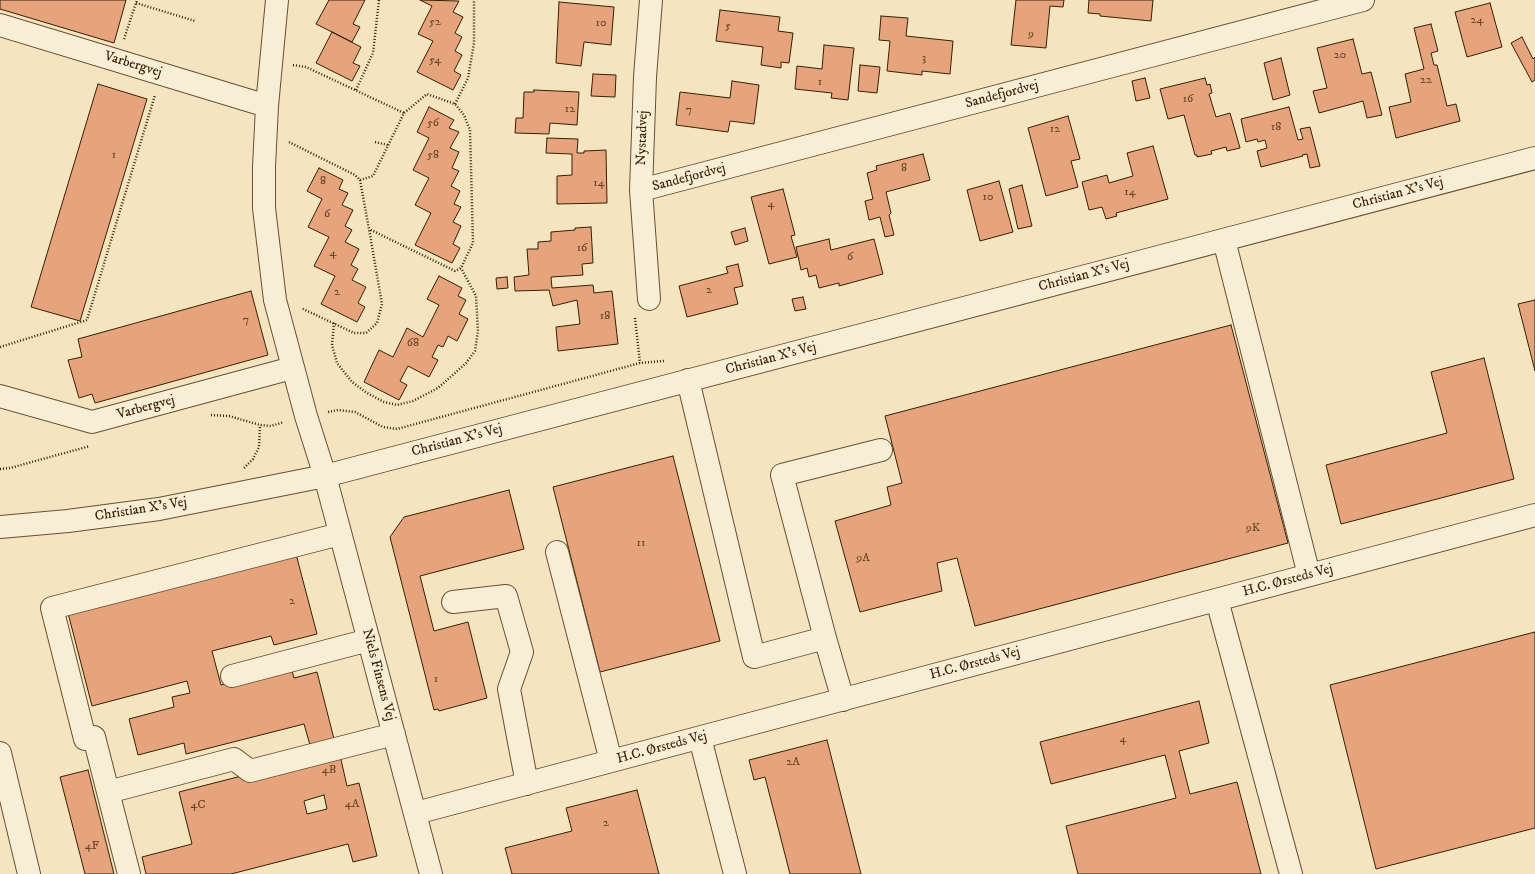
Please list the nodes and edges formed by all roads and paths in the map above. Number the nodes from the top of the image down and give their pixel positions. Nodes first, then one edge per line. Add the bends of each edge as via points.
1 (277, 0) edge
2 (379, 0) edge
3 (474, 0) edge
4 (651, 0) edge
5 (1363, 0) edge
6 (136, 1) edge
7 (195, 21) dead end
8 (0, 25) edge
9 (117, 60) junction
10 (271, 61) junction
11 (161, 74) junction
12 (356, 90) junction
13 (455, 104) junction
14 (267, 106) junction
15 (404, 113) junction
16 (265, 140) junction
17 (375, 142) dead end
18 (388, 145) junction
19 (1535, 158) edge
20 (360, 180) junction
21 (641, 190) junction
22 (370, 229) junction
23 (1224, 240) junction
24 (461, 268) junction
25 (649, 299) joint
26 (275, 300) junction
27 (334, 323) junction
28 (0, 347) edge
29 (668, 361) dead end
30 (640, 363) junction
31 (292, 368) junction
32 (688, 380) junction
33 (0, 396) edge
34 (306, 416) junction
35 (881, 450) dead end
36 (243, 469) dead end
37 (325, 476) junction
38 (1535, 515) edge
39 (0, 527) edge
40 (340, 534) junction
41 (557, 552) dead end
42 (1309, 575) junction
43 (1217, 600) junction
44 (453, 602) dead end
45 (824, 638) junction
46 (369, 640) junction
47 (232, 676) dead end
48 (843, 700) junction
49 (394, 734) junction
50 (700, 738) junction
51 (0, 753) edge
52 (611, 761) junction
53 (527, 784) junction
54 (108, 792) junction
55 (416, 813) junction
56 (29, 874) edge
57 (129, 874) edge
58 (431, 874) edge
59 (735, 874) edge
60 (1291, 874) edge

1 - 10 street
2 - 12 path via 373,53
3 - 13 path via 474,42 468,78
4 - 21 street, Nystadvej
5 - 21 street, Sandefjordvej
6 - 7 path
6 - 9 path
8 - 9 street, Varbergvej
9 - 11 street, Varbergvej
10 - 12 path via 306,67
10 - 14 street
11 - 14 street, Varbergvej
11 - 28 path via 87,320
12 - 15 path
13 - 15 path via 427,94
13 - 24 path via 464,115 470,130 473,243
14 - 16 street
15 - 18 path
16 - 20 path via 287,141 355,175
16 - 26 street via 264,208
17 - 18 path
18 - 20 path via 373,176
19 - 23 street, Christian X's Vej
20 - 22 path
21 - 25 street, Nystadvej
22 - 24 path via 455,270
22 - 27 path via 382,304 377,323 366,333 354,332
23 - 32 street, Christian X's Vej
23 - 42 street
24 - 27 path via 476,296 478,331 475,350 466,363 438,388 413,401 396,405 384,402 352,382 337,363 332,345
25 - 30 path via 635,314
26 - 27 path via 295,305
26 - 31 street
29 - 30 path
30 - 34 path via 396,428 383,427 355,412 338,410
31 - 33 street, Varbergvej via 92,422
31 - 34 street
32 - 37 street, Christian X's Vej
32 - 45 street via 754,657
34 - 36 path via 271,426 260,425 259,447 253,459
34 - 37 street
35 - 45 street via 782,475
37 - 39 street, Christian X's Vej via 159,509
37 - 40 street, Niels Finsens Vej
38 - 42 street, H.C. Ørsteds Vej
40 - 46 street, Niels Finsens Vej
40 - 54 street via 52,608 85,739 94,737
41 - 52 street
42 - 43 street, H.C. Ørsteds Vej
43 - 48 street, H.C. Ørsteds Vej
43 - 60 street
44 - 53 street via 506,596 522,652 509,689
45 - 48 street
46 - 47 street
46 - 49 street, Niels Finsens Vej
48 - 50 street, H.C. Ørsteds Vej
49 - 54 street via 250,771 234,759
49 - 55 street, Niels Finsens Vej
50 - 52 street, H.C. Ørsteds Vej
50 - 59 street
51 - 56 street
52 - 53 street, H.C. Ørsteds Vej
53 - 55 street, H.C. Ørsteds Vej
54 - 57 street
55 - 58 street, Niels Finsens Vej

